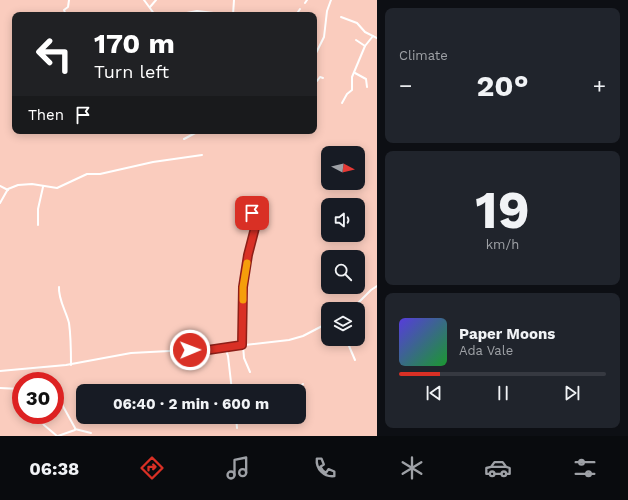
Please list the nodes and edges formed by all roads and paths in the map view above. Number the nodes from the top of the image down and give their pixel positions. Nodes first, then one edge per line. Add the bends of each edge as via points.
1 (69, 0) edge
2 (144, 0) edge
3 (156, 0) edge
4 (234, 0) edge
5 (307, 0) edge
6 (331, 0) edge
7 (304, 3) dead end
8 (150, 7) junction
9 (300, 9) dead end
10 (65, 12) edge
11 (153, 12) edge
12 (192, 12) edge
13 (205, 12) edge
14 (233, 12) edge
15 (298, 12) edge
16 (341, 17) dead end
17 (372, 36) junction
18 (377, 38) edge
19 (356, 40) dead end
20 (365, 46) junction
21 (317, 51) edge
22 (354, 73) junction
23 (323, 78) dead end
24 (317, 81) edge
25 (367, 87) dead end
26 (342, 102) dead end
27 (193, 134) edge
28 (184, 139) dead end
29 (202, 155) dead end
30 (0, 186) edge
31 (43, 186) junction
32 (8, 190) junction
33 (0, 203) edge
34 (252, 213) dead end
35 (38, 225) dead end
36 (377, 286) edge
37 (59, 287) dead end
38 (359, 302) edge
39 (321, 326) edge
40 (242, 345) junction
41 (349, 346) edge
42 (225, 347) junction
43 (355, 360) dead end
44 (71, 365) junction
45 (0, 371) edge
46 (250, 372) dead end
47 (231, 384) edge
48 (0, 388) edge
49 (12, 389) edge
50 (64, 408) edge
51 (43, 424) edge
52 (237, 424) edge
53 (237, 428) dead end
54 (75, 429) junction
55 (92, 433) dead end
56 (58, 436) edge

1 - 10 street
2 - 8 street
3 - 8 street
4 - 14 street
5 - 7 street
6 - 21 street via 324,37
8 - 11 street
9 - 15 street
12 - 13 street
16 - 17 street via 356,23
17 - 18 street
17 - 20 street
19 - 20 street
20 - 22 street
22 - 25 street via 366,80
22 - 26 street via 352,90
23 - 24 street via 320,77
27 - 28 street
29 - 31 street via 153,162 100,174 87,174 57,188
30 - 32 street
31 - 32 street via 18,185
31 - 35 street
32 - 33 street
34 - 40 street via 256,224 243,287
36 - 38 street
37 - 44 street via 59,296 69,324
39 - 40 street via 295,338
40 - 42 street
40 - 46 street
41 - 43 street
42 - 44 street via 131,353
42 - 47 street
44 - 45 street
48 - 49 street
50 - 54 street
51 - 56 street
52 - 53 street
54 - 55 street
54 - 56 street

